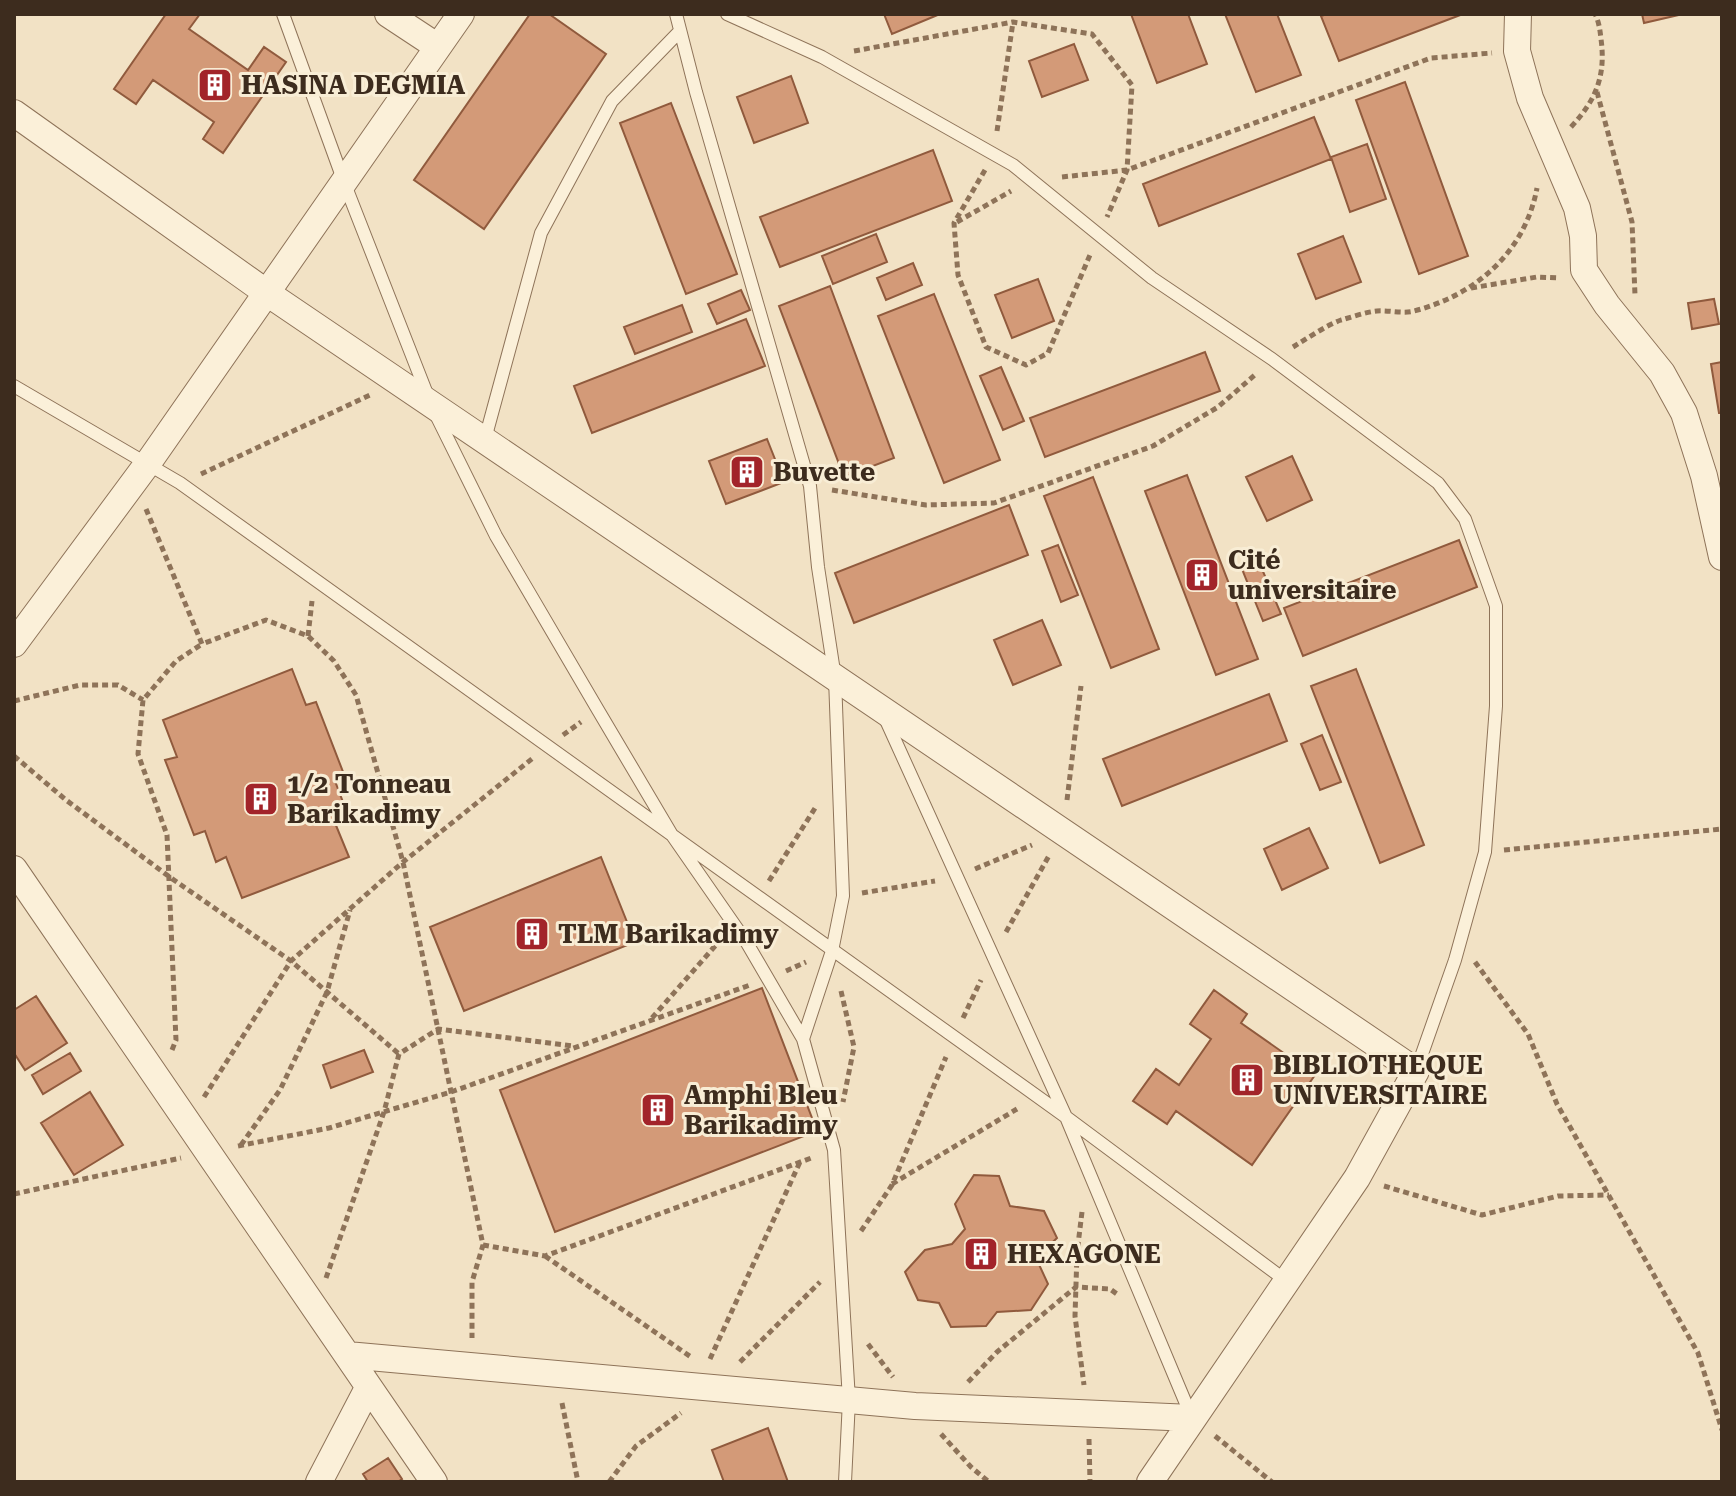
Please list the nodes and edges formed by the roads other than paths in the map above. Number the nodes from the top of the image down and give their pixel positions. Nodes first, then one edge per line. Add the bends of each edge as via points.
1 (283, 14) edge
2 (388, 14) edge
3 (461, 14) edge
4 (676, 14) edge
5 (727, 14) edge
6 (1518, 14) edge
7 (680, 31) junction
8 (438, 47) junction
9 (14, 113) edge
10 (344, 182) junction
11 (267, 293) junction
12 (14, 386) edge
13 (429, 401) junction
14 (485, 439) junction
15 (141, 472) junction
16 (1722, 557) edge
17 (14, 644) edge
18 (835, 678) junction
19 (880, 709) junction
20 (672, 835) junction
21 (14, 869) edge
22 (832, 951) junction
23 (803, 1039) junction
24 (1416, 1071) junction
25 (1066, 1117) junction
26 (1285, 1280) junction
27 (347, 1355) junction
28 (368, 1388) junction
29 (849, 1400) junction
30 (1192, 1418) junction
31 (319, 1482) edge
32 (434, 1482) edge
33 (845, 1482) edge
34 (1150, 1482) edge

1 - 10 lane
2 - 8 street
3 - 8 street
4 - 7 lane
5 - 24 lane via 822,57 1013,165 1152,278 1272,359 1438,483 1465,519 1496,606 1496,706 1485,852
6 - 16 street via 1517,51 1530,98 1577,208 1584,270 1662,373 1684,413
7 - 14 lane via 612,101 541,233
7 - 18 lane via 810,486
8 - 10 street
9 - 11 street
10 - 11 street
10 - 13 lane
11 - 13 street
11 - 15 street
12 - 15 lane
13 - 14 street
13 - 20 lane via 496,536
14 - 18 street
15 - 17 street
15 - 20 lane via 180,483
18 - 19 street
18 - 22 lane via 843,896
19 - 24 street
19 - 25 lane
20 - 22 lane
20 - 23 lane via 747,943
21 - 27 street
22 - 23 lane
22 - 25 lane
23 - 29 lane via 834,1150
24 - 26 street via 1357,1178
25 - 26 lane
25 - 30 lane
26 - 30 street
27 - 28 street
27 - 29 street via 556,1375 710,1378
28 - 31 street
28 - 32 street
29 - 30 street
29 - 33 lane
30 - 34 street

